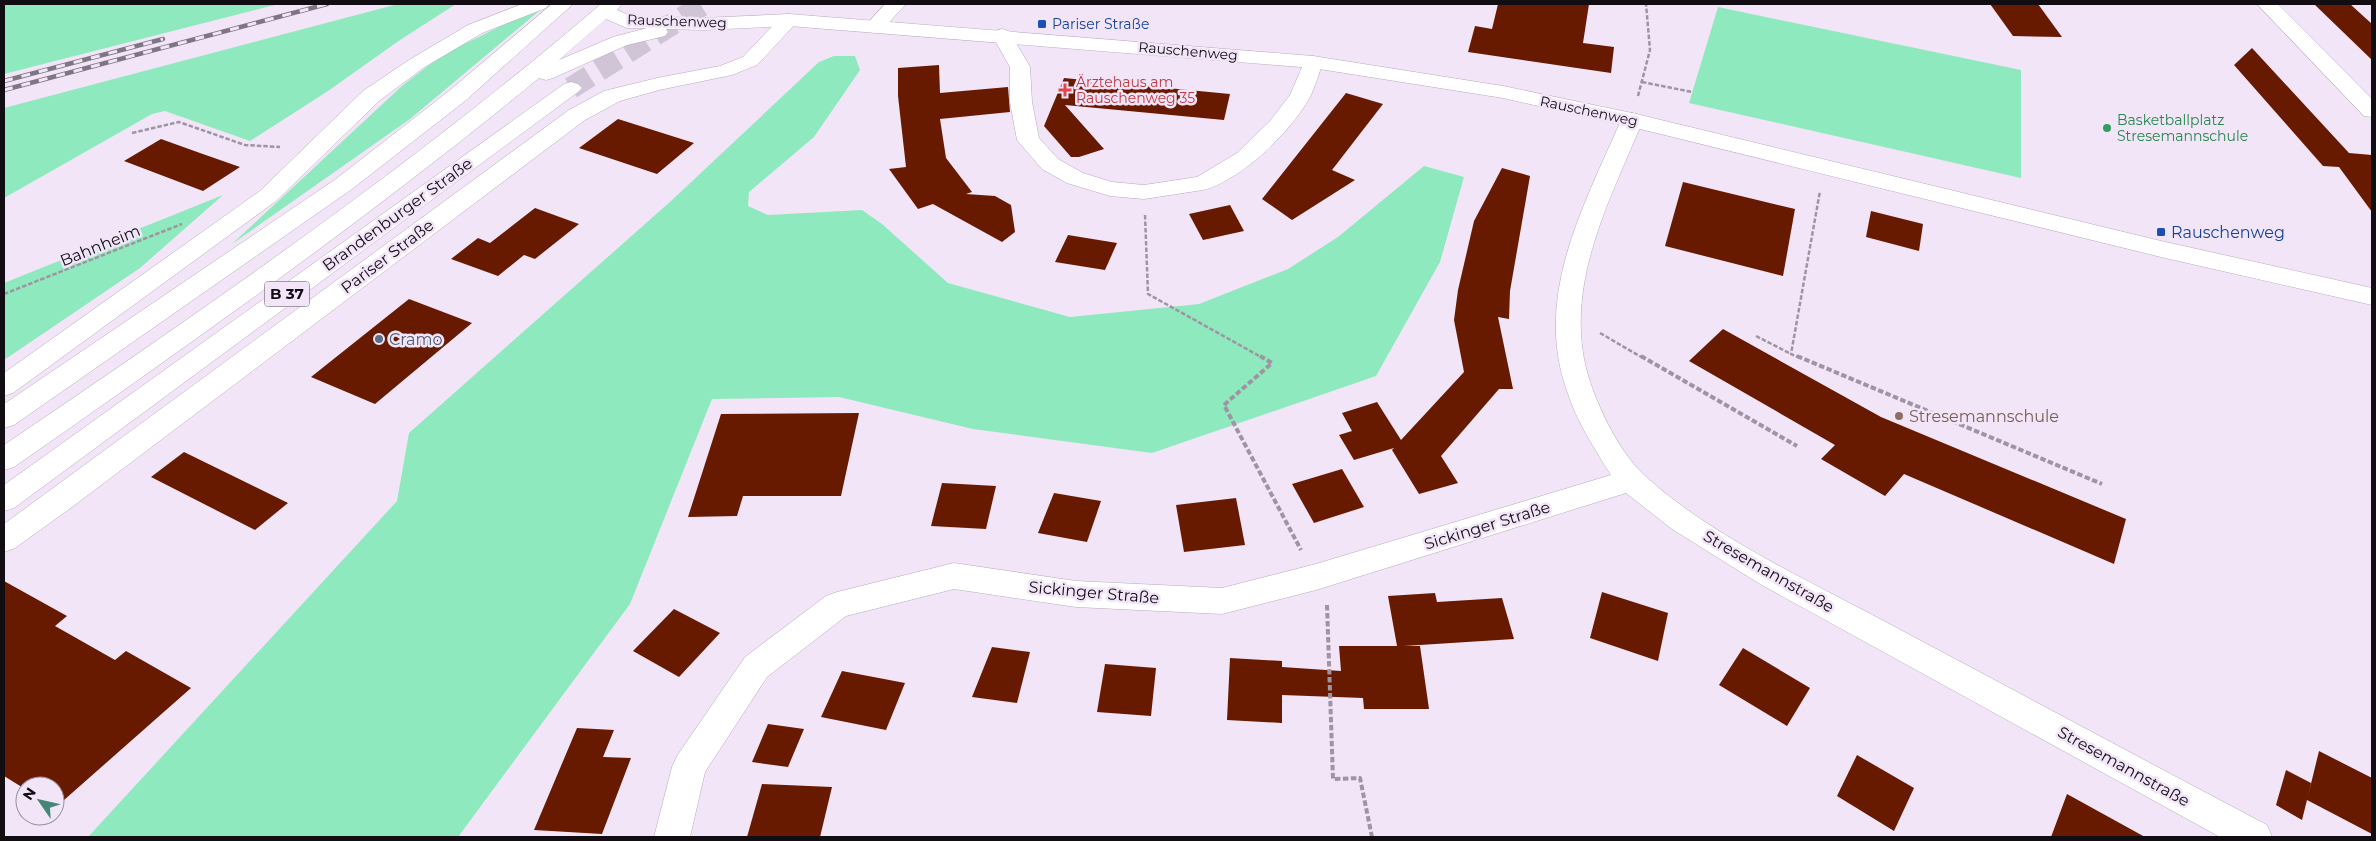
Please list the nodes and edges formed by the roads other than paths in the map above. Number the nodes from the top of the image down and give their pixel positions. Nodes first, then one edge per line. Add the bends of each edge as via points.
1 (554, 4) edge
2 (896, 4) edge
3 (2267, 4) edge
4 (608, 7) edge
5 (702, 13) junction
6 (789, 20) junction
7 (875, 26) junction
8 (1002, 35) junction
9 (1313, 62) junction
10 (516, 88) junction
11 (571, 88) tunnel mouth
12 (2372, 111) edge
13 (1632, 120) junction
14 (2372, 297) edge
15 (4, 386) edge
16 (4, 418) edge
17 (4, 459) edge
18 (1631, 480) junction
19 (4, 500) edge
20 (4, 540) edge
21 (672, 837) edge
22 (2254, 837) edge

1 - 4 street, Rauschenweg
1 - 15 street via 475,29 416,64 371,96 268,196
1 - 16 street via 456,96 344,184
2 - 7 street
3 - 12 street
4 - 5 street, Rauschenweg via 626,22
4 - 10 street
5 - 6 street, Rauschenweg
5 - 10 street via 620,41
6 - 7 street, Rauschenweg
6 - 20 street, Pariser Straße via 750,62 725,71 612,96 577,115
7 - 8 street, Rauschenweg
8 - 9 street, Rauschenweg
8 - 9 street via 1020,67 1021,102 1028,140 1050,164 1075,178 1110,190 1144,192 1203,183 1245,158 1278,126 1300,95
9 - 13 street, Rauschenweg via 1504,92
10 - 17 street via 380,194
11 - 19 street, Brandenburger Straße / B 37
13 - 14 street, Rauschenweg
13 - 18 street, Stresemannstraße via 1573,270 1567,332 1570,360 1580,395 1600,435
18 - 21 street, Sickinger Straße via 1316,577 1222,601 1076,594 954,576 837,605 756,667 689,768
18 - 22 street, Stresemannstraße via 1703,535 1771,575

